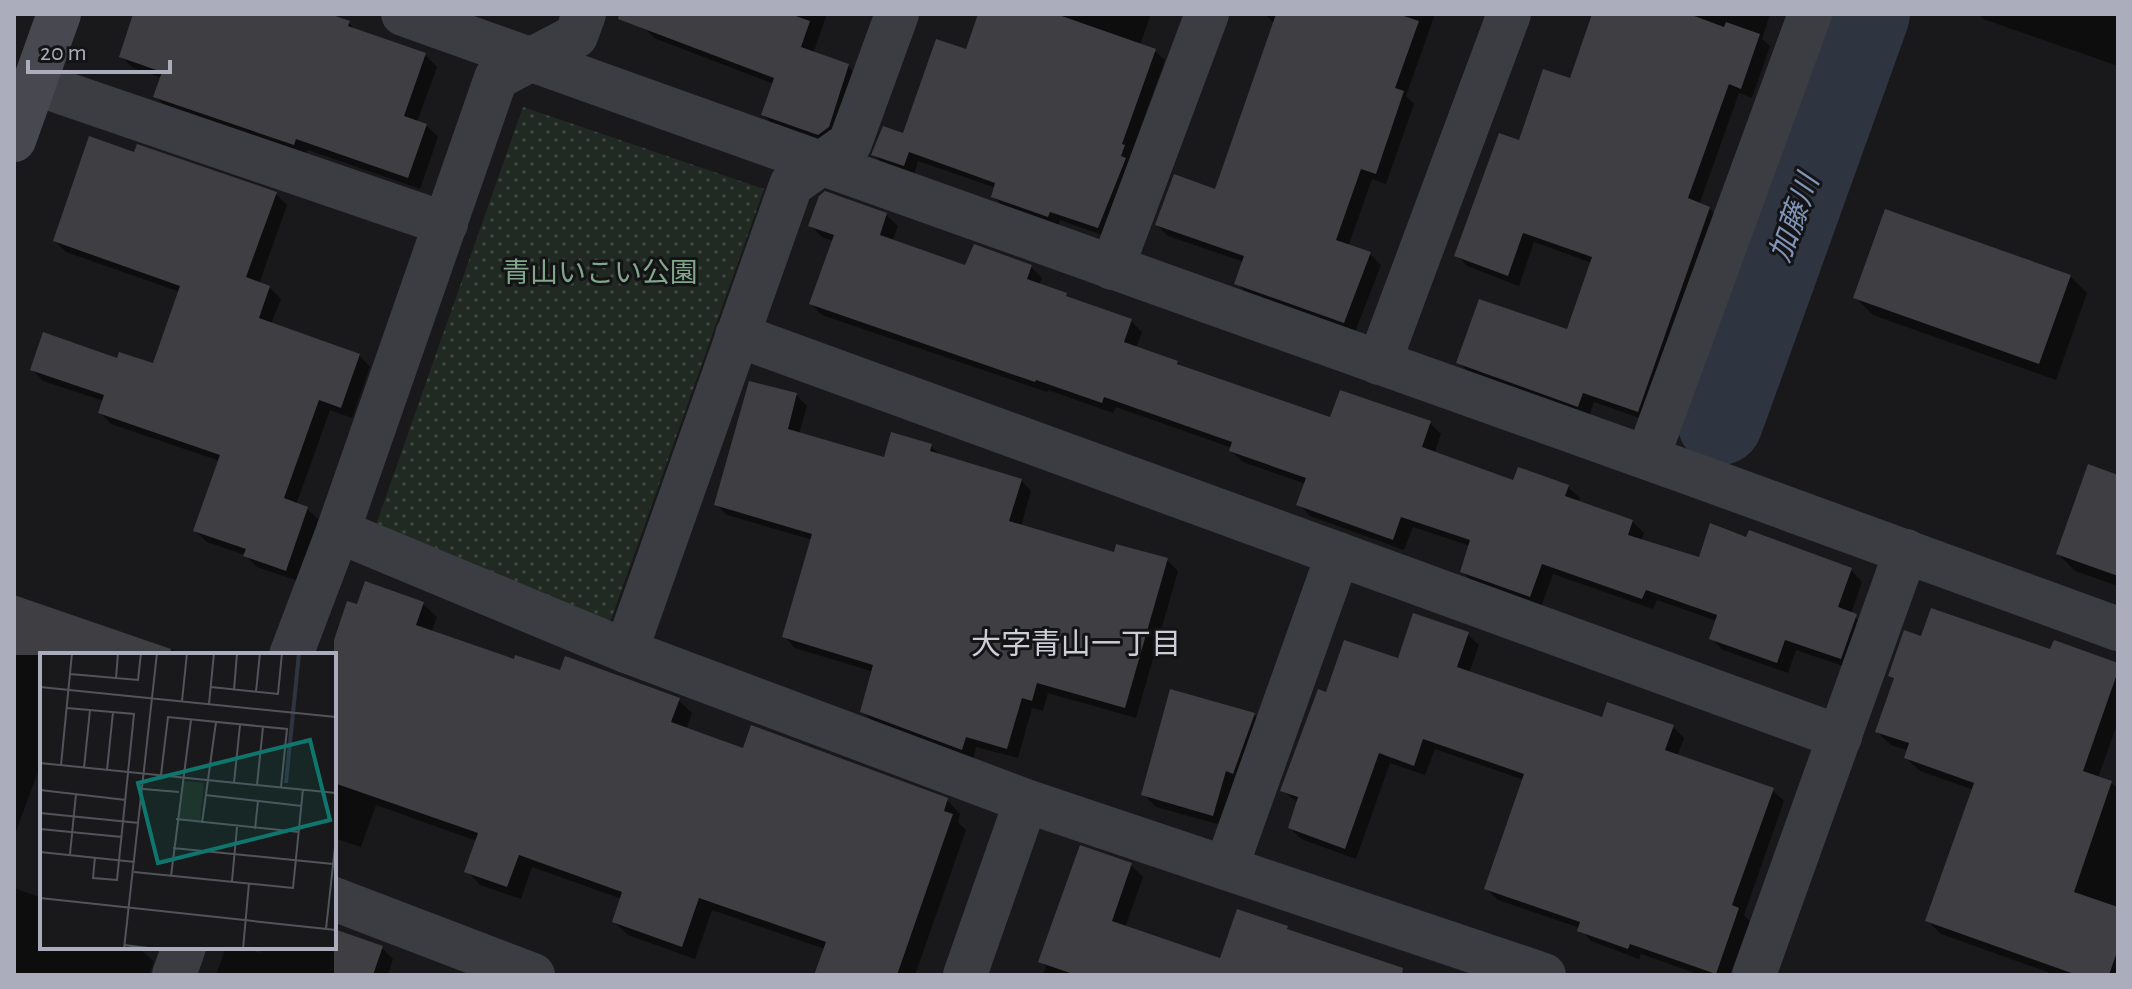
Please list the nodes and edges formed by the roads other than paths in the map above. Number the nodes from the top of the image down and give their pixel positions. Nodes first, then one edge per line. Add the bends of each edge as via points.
1 (59, 14) edge
2 (403, 14) edge
3 (584, 14) edge
4 (897, 14) edge
5 (1207, 14) edge
6 (1509, 14) edge
7 (1810, 14) edge
8 (529, 60) junction
9 (34, 83) junction
10 (14, 140) edge
11 (820, 165) junction
12 (446, 224) junction
13 (1112, 268) junction
14 (737, 335) junction
15 (1379, 363) junction
16 (1648, 456) junction
17 (338, 531) junction
18 (1906, 551) junction
19 (1338, 554) junction
20 (2118, 629) edge
21 (626, 651) junction
22 (292, 653) edge
23 (1840, 737) junction
24 (1026, 801) junction
25 (1226, 868) junction
26 (336, 900) edge
27 (183, 949) edge
28 (174, 975) edge
29 (533, 975) edge
30 (965, 975) edge
31 (1544, 975) edge
32 (1754, 975) edge

1 - 9 street
2 - 8 street
3 - 8 street via 576,36
4 - 11 street via 850,143
5 - 13 street
6 - 15 street
7 - 16 street
8 - 11 street
8 - 12 street via 496,78
9 - 10 street
9 - 12 street
11 - 13 street
11 - 14 street via 791,185
12 - 17 street
13 - 15 street
14 - 19 street
14 - 21 street
15 - 16 street
16 - 18 street
17 - 21 street
17 - 22 street
18 - 20 street
18 - 23 street
19 - 23 street
19 - 25 street
21 - 24 street
23 - 32 street
24 - 25 street
24 - 30 street
25 - 31 street
26 - 29 street
27 - 28 street

